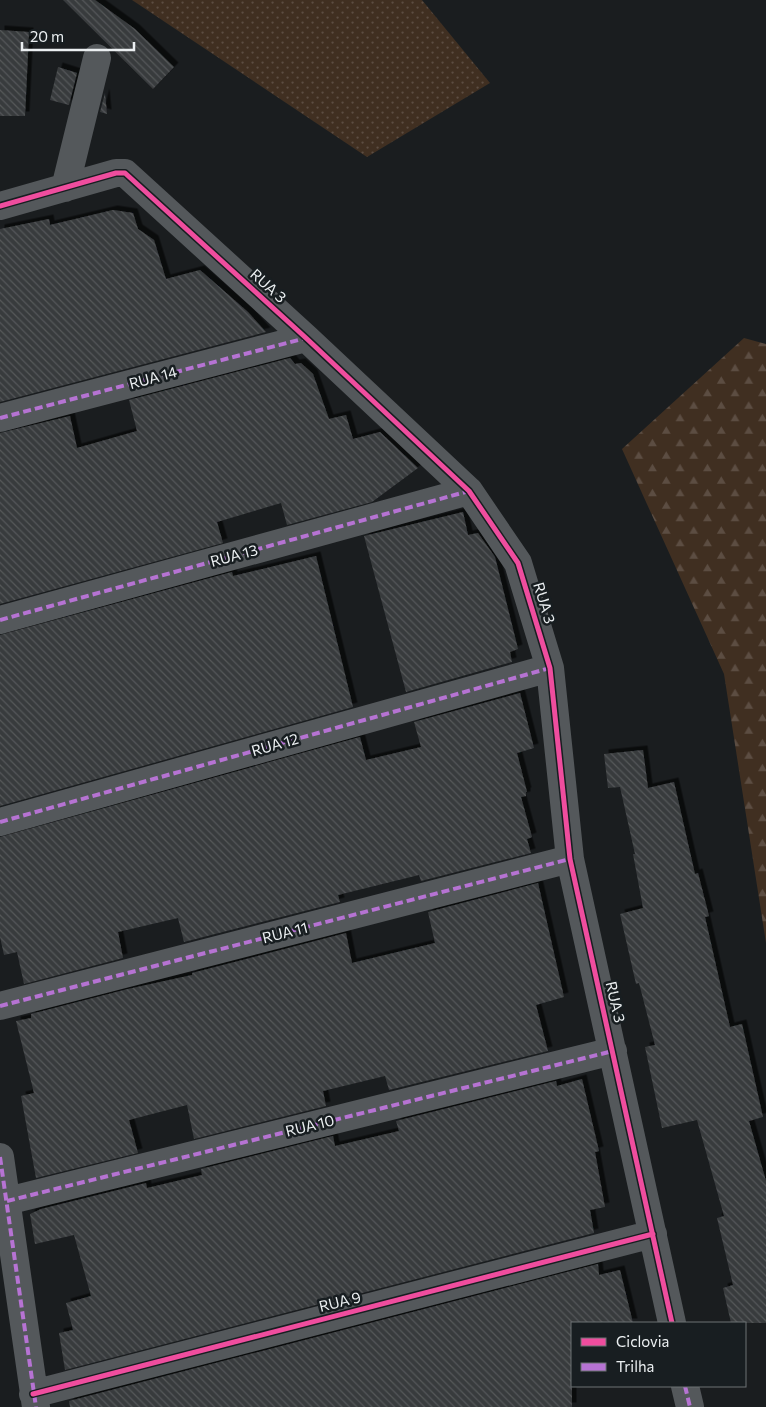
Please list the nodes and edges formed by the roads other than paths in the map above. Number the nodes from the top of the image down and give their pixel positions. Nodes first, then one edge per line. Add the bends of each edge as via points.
1 (97, 58) dead end
2 (65, 188) junction
3 (0, 206) edge
4 (306, 338) junction
5 (0, 418) edge
6 (469, 491) junction
7 (0, 620) edge
8 (550, 668) junction
9 (0, 822) edge
10 (570, 859) junction
11 (0, 1006) edge
12 (613, 1051) junction
13 (0, 1158) edge
14 (7, 1201) junction
15 (653, 1234) junction
16 (672, 1322) edge
17 (685, 1387) edge
18 (34, 1400) edge
19 (690, 1407) edge

1 - 2 street
2 - 3 street, RUA 3
2 - 4 street, RUA 3 via 116,173 125,174
4 - 5 street, RUA 14
4 - 6 street, RUA 3
6 - 7 street, RUA 13
6 - 8 street, RUA 3 via 518,563
8 - 9 street, RUA 12
8 - 10 street, RUA 3
10 - 11 street, RUA 11
10 - 12 street, RUA 3
12 - 14 street, RUA 10
12 - 15 street, RUA 3
13 - 14 street
14 - 18 street
15 - 16 street, RUA 3
15 - 18 street, RUA 9
17 - 19 street

